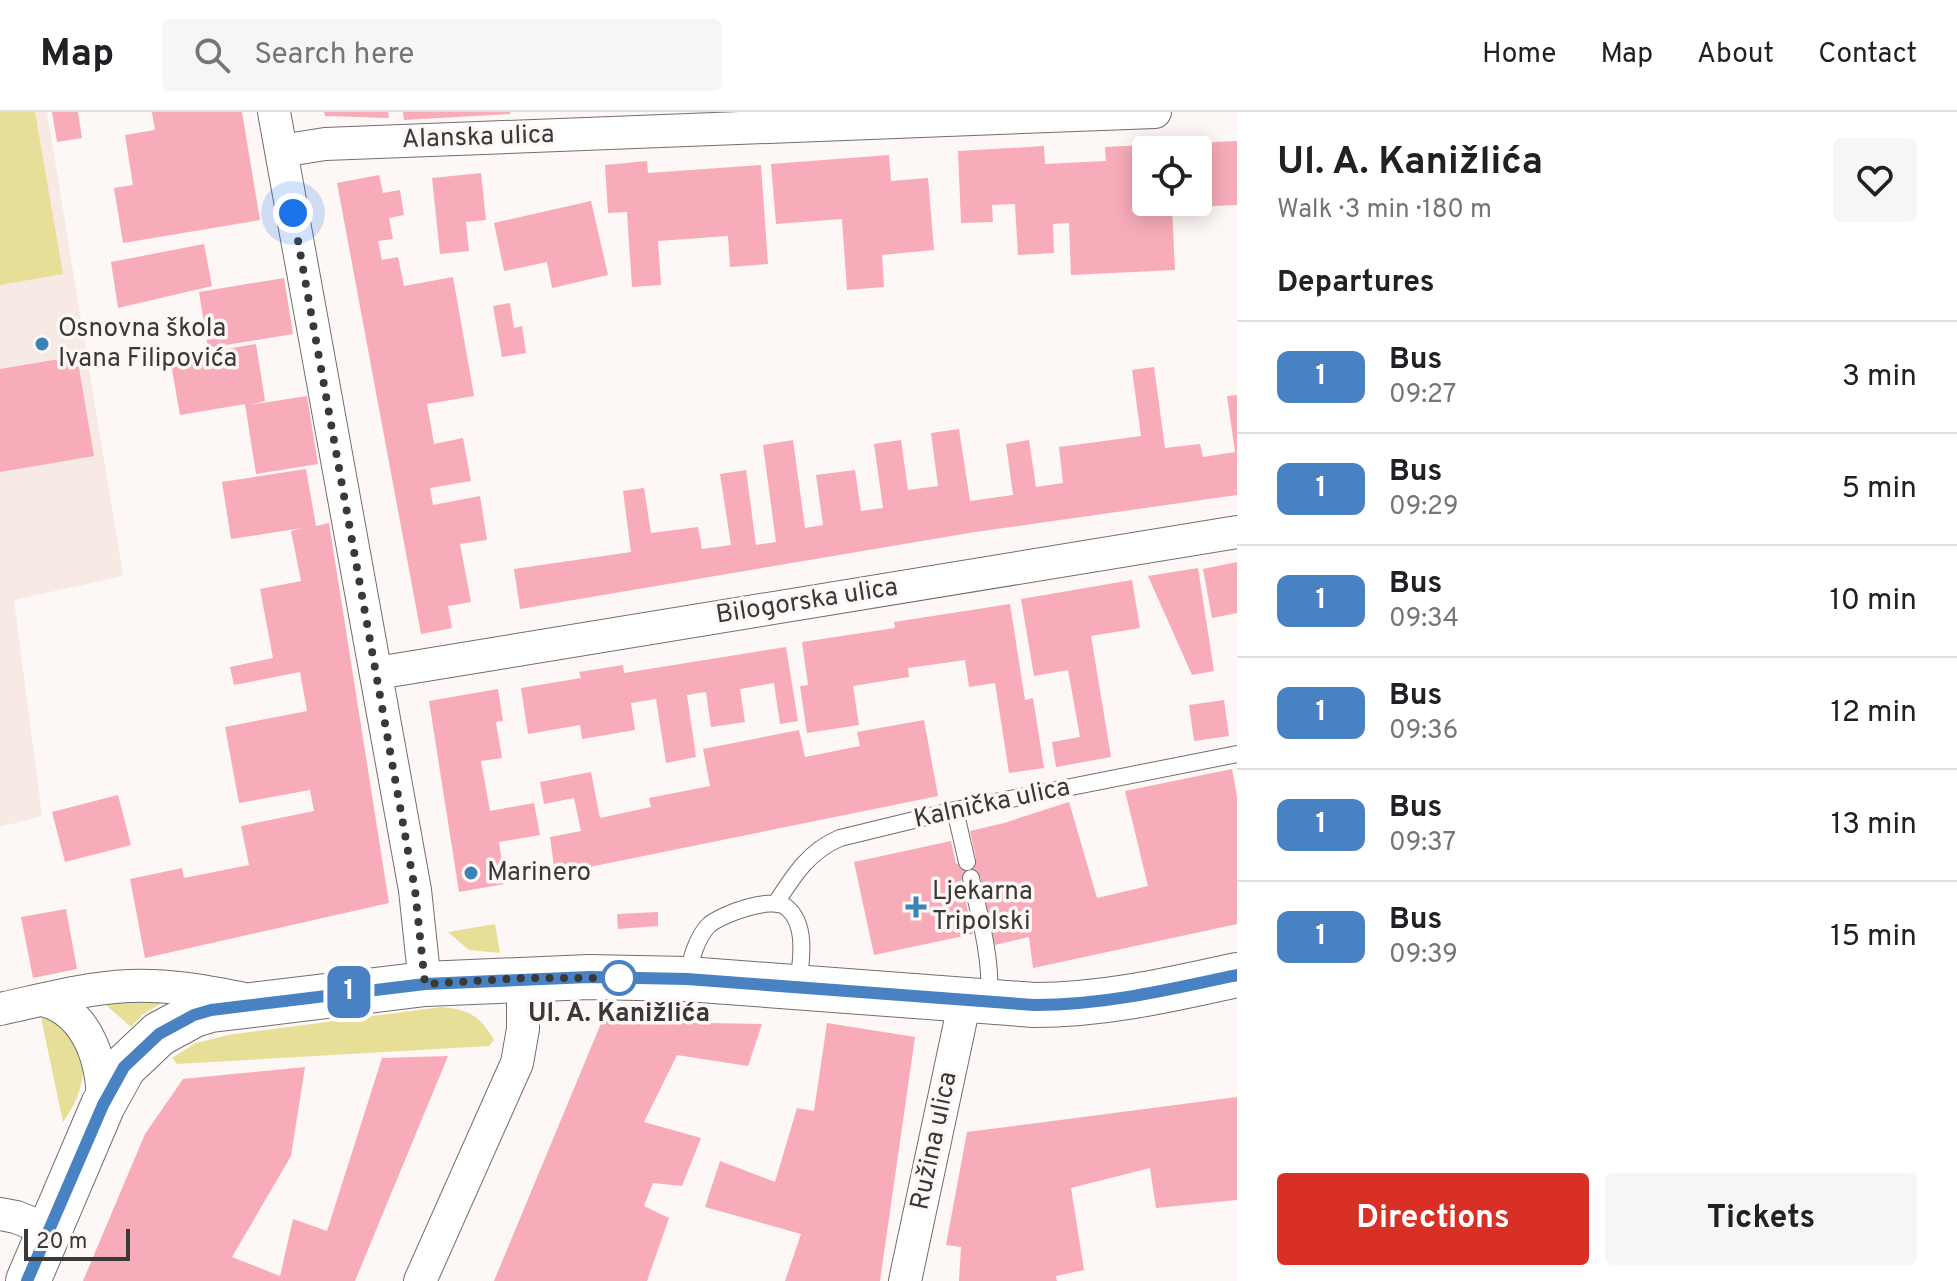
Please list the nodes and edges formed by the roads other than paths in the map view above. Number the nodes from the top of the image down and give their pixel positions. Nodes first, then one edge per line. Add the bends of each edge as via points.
1 (274, 112) edge
2 (1155, 112) edge
3 (281, 151) junction
4 (1237, 532) edge
5 (377, 673) junction
6 (1237, 754) edge
7 (955, 810) junction
8 (776, 903) junction
9 (1237, 975) edge
10 (523, 978) junction
11 (687, 979) junction
12 (425, 984) junction
13 (798, 987) junction
14 (43, 1000) junction
15 (977, 1001) junction
16 (263, 1002) junction
17 (0, 1009) edge
18 (103, 1105) junction
19 (0, 1214) edge
20 (49, 1230) junction
21 (28, 1281) edge
22 (420, 1281) edge
23 (905, 1281) edge

1 - 3 street
2 - 3 street, Alanska ulica via 325,144
3 - 5 street
4 - 5 street, Bilogorska ulica
5 - 12 street via 418,905
6 - 7 lane, Kalnička ulica
7 - 8 lane, Kalnička ulica via 825,844 796,872
7 - 15 lane via 990,984
8 - 11 lane via 742,909 710,925 692,956
8 - 13 lane via 786,907 799,932
9 - 15 main road via 1067,1005
10 - 11 main road
10 - 12 main road
10 - 22 street via 517,1063
11 - 13 main road
12 - 16 main road
13 - 15 main road
14 - 16 street via 132,985
14 - 17 street
14 - 18 street via 67,1011 88,1037 101,1071
15 - 23 street, Ružina ulica
16 - 18 main road via 194,1015 159,1034 124,1067
18 - 20 main road
19 - 20 street
20 - 21 main road

